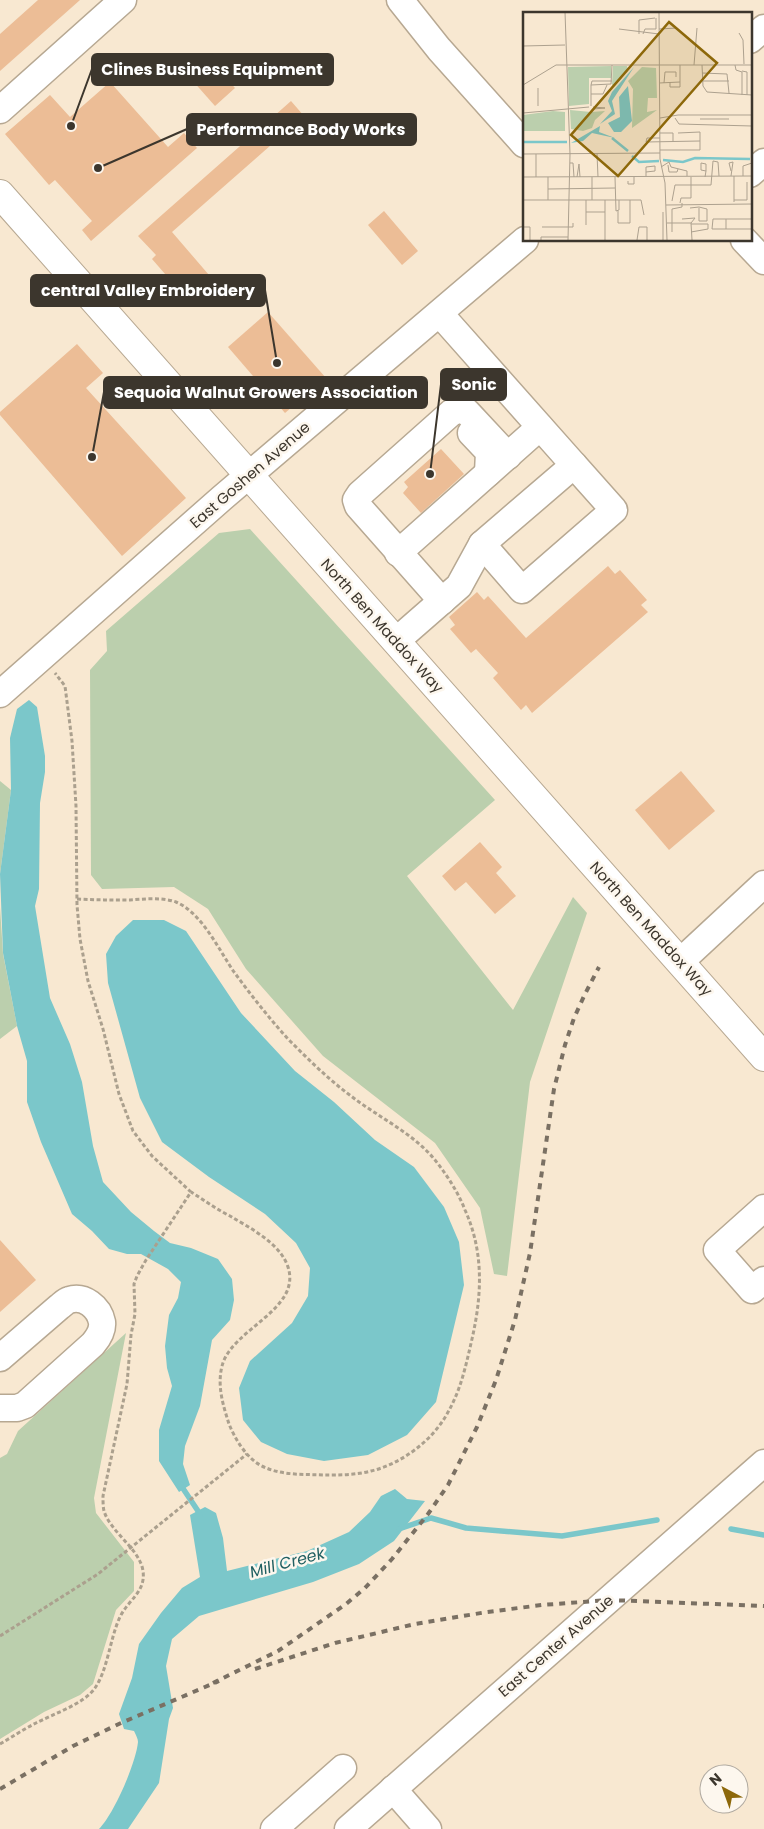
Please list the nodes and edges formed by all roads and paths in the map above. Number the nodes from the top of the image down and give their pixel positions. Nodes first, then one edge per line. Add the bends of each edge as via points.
1 (123, 0) edge
2 (400, 0) edge
3 (764, 28) edge
4 (752, 38) edge
5 (0, 110) edge
6 (523, 143) edge
7 (764, 162) edge
8 (752, 172) edge
9 (1, 197) edge
10 (524, 241) edge
11 (745, 241) edge
12 (764, 261) edge
13 (440, 314) junction
14 (540, 427) junction
15 (508, 456) junction
16 (574, 465) junction
17 (488, 473) junction
18 (249, 475) junction
19 (370, 521) junction
20 (482, 544) junction
21 (398, 553) junction
22 (442, 601) junction
23 (396, 641) junction
24 (42, 658) junction
25 (0, 694) edge
26 (764, 884) edge
27 (77, 899) junction
28 (680, 962) junction
29 (764, 1057) edge
30 (191, 1192) junction
31 (764, 1208) edge
32 (764, 1280) edge
33 (0, 1358) edge
34 (0, 1408) edge
35 (247, 1454) junction
36 (764, 1463) edge
37 (130, 1547) junction
38 (12, 1629) junction
39 (0, 1632) edge
40 (0, 1636) edge
41 (0, 1744) edge
42 (343, 1768) dead end
43 (393, 1789) junction
44 (274, 1829) edge
45 (348, 1829) edge
46 (428, 1829) edge

1 - 5 street
2 - 6 street via 439,50
3 - 4 street
7 - 8 street
9 - 18 main road, North Ben Maddox Way
10 - 13 street, East Goshen Avenue
11 - 12 street
13 - 14 street
13 - 18 street, East Goshen Avenue
14 - 15 street
14 - 16 street
15 - 17 street
15 - 19 street via 467,412 459,409 360,494 356,500 358,506
16 - 20 street
16 - 20 street via 614,510 522,590
17 - 19 street via 489,452 470,432 450,435 371,505
17 - 21 street
18 - 23 main road, North Ben Maddox Way
18 - 24 street, East Goshen Avenue
19 - 21 street
20 - 22 street via 459,586
21 - 22 street
22 - 23 street
23 - 28 main road, North Ben Maddox Way
24 - 25 street, East Goshen Avenue
24 - 27 path via 65,686 76,797
26 - 28 street
27 - 30 path via 88,981 119,1094 134,1131 152,1156
27 - 35 path via 176,902 193,915 284,1035 350,1096 434,1158 466,1211 475,1238 480,1262 477,1318 458,1392 435,1432 393,1463 370,1472 294,1474 274,1471 258,1464
28 - 29 main road, North Ben Maddox Way
30 - 35 path via 254,1229 276,1249 288,1267 289,1283 284,1297 272,1312 234,1345 222,1363 219,1388 225,1411 233,1435
30 - 37 path via 134,1284 135,1314 127,1384 103,1496 104,1510 112,1526
31 - 32 street via 717,1250 752,1290
33 - 34 street via 68,1300 80,1299 90,1303 98,1312 102,1323 100,1336 93,1344 25,1405
35 - 37 path
36 - 43 street, East Center Avenue
37 - 38 path via 98,1574
37 - 41 path via 139,1558 143,1584 121,1614 95,1689 82,1700
38 - 39 path
38 - 40 path
42 - 44 street
43 - 45 street, East Center Avenue
43 - 46 street

